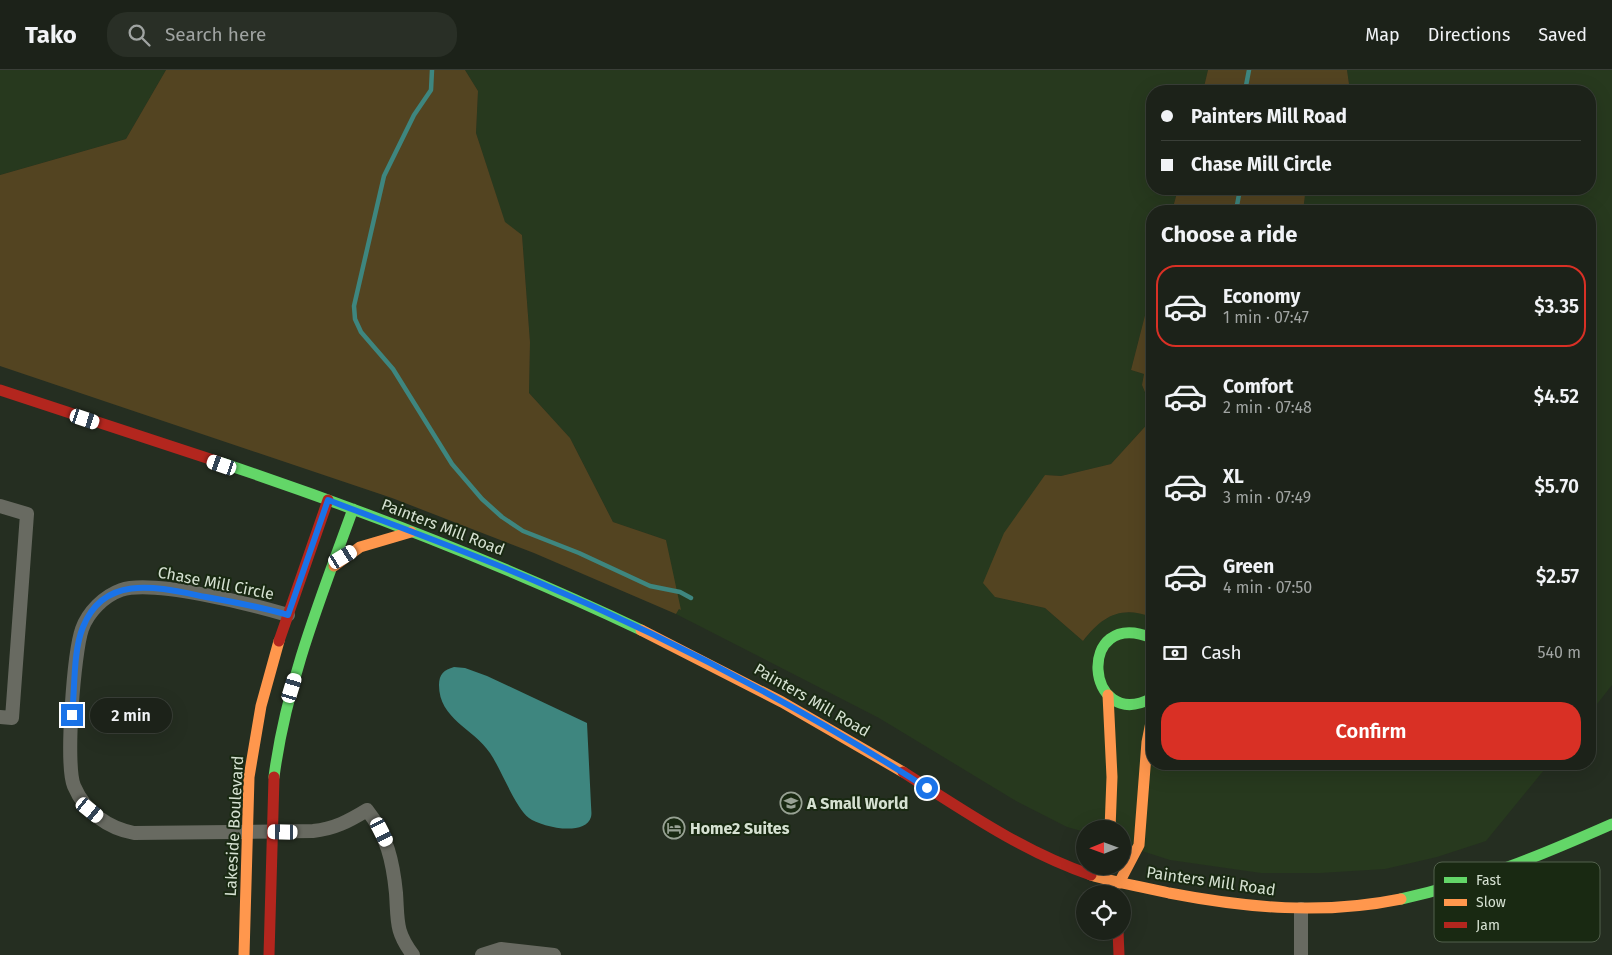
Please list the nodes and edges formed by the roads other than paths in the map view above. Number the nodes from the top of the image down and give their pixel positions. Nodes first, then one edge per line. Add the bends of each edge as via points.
1 (0, 390) edge
2 (328, 500) junction
3 (0, 506) edge
4 (353, 509) junction
5 (411, 532) junction
6 (332, 569) junction
7 (288, 615) junction
8 (1146, 634) edge
9 (1108, 695) junction
10 (1146, 702) edge
11 (0, 717) edge
12 (1146, 742) edge
13 (1110, 820) edge
14 (1612, 824) edge
15 (247, 832) junction
16 (273, 832) junction
17 (1526, 862) edge
18 (1112, 885) edge
19 (1120, 885) edge
20 (1131, 890) edge
21 (1434, 892) edge
22 (1301, 909) junction
23 (1118, 940) edge
24 (244, 955) edge
25 (269, 955) edge
26 (413, 955) edge
27 (482, 955) edge
28 (554, 955) edge
29 (1119, 955) edge
30 (1301, 955) edge

1 - 2 main road, Painters Mill Road
2 - 4 main road, Painters Mill Road
2 - 7 main road, Lakeside Boulevard
3 - 11 street via 27,514 12,718
4 - 5 main road, Painters Mill Road
4 - 6 main road
5 - 6 main road via 368,543 343,557
5 - 18 main road, Painters Mill Road via 533,580 675,645 821,723 1022,844
6 - 16 main road via 296,671 281,732 274,782
7 - 15 main road, Lakeside Boulevard via 266,684 256,729 249,776
7 - 15 street, Chase Mill Circle via 258,606 157,587 139,587 122,590 106,598 92,611 82,628 78,646 70,769 74,785 90,810 119,830
8 - 9 main road via 1130,632 1118,635 1106,643 1097,657 1096,673
9 - 10 main road via 1128,704
9 - 13 main road
12 - 19 main road via 1139,845
14 - 17 main road, Painters Mill Road
15 - 16 street, Chase Mill Circle
15 - 24 main road, Lakeside Boulevard
16 - 25 main road
16 - 26 street, Chase Mill Circle via 331,829 367,810 377,823 392,859 396,926
20 - 22 main road, Painters Mill Road
21 - 22 main road, Painters Mill Road via 1374,904
22 - 30 street
23 - 29 main road
27 - 28 street via 501,950

